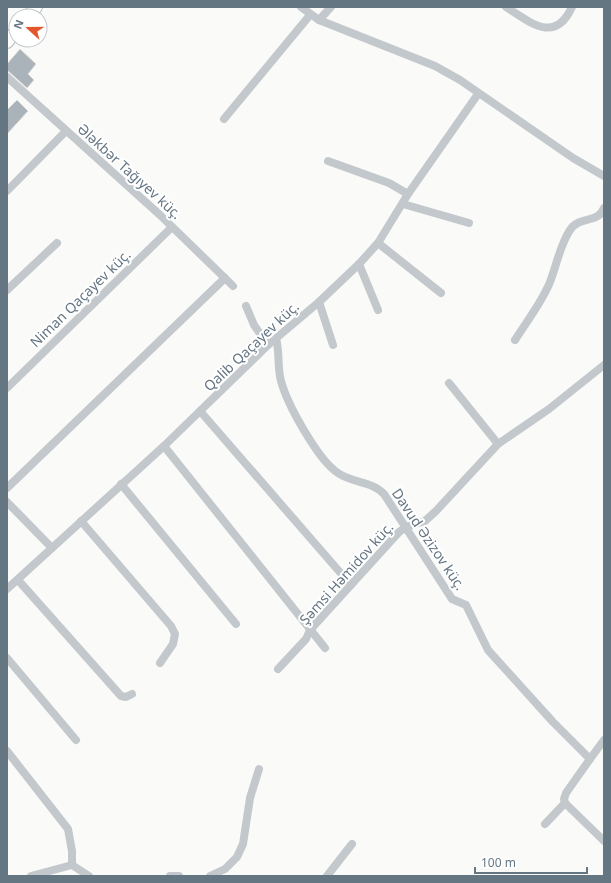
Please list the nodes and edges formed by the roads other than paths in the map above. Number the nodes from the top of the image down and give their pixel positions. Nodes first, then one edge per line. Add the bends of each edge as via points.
1 (301, 7) edge
2 (331, 7) edge
3 (506, 7) edge
4 (572, 7) edge
5 (310, 15) junction
6 (319, 20) junction
7 (7, 77) edge
8 (478, 94) junction
9 (224, 119) dead end
10 (66, 130) junction
11 (328, 161) dead end
12 (604, 176) edge
13 (7, 191) edge
14 (408, 194) junction
15 (403, 204) junction
16 (604, 208) edge
17 (469, 223) dead end
18 (172, 227) junction
19 (57, 243) dead end
20 (378, 243) junction
21 (359, 264) junction
22 (225, 278) junction
23 (233, 286) dead end
24 (7, 290) edge
25 (441, 293) dead end
26 (319, 302) junction
27 (246, 306) dead end
28 (378, 310) dead end
29 (276, 339) junction
30 (515, 340) dead end
31 (268, 345) junction
32 (333, 345) dead end
33 (604, 365) edge
34 (449, 383) dead end
35 (7, 388) edge
36 (200, 411) junction
37 (498, 444) junction
38 (164, 446) junction
39 (121, 484) junction
40 (7, 488) edge
41 (7, 502) edge
42 (81, 521) junction
43 (406, 527) junction
44 (52, 548) junction
45 (18, 580) junction
46 (351, 585) junction
47 (7, 589) edge
48 (236, 624) dead end
49 (310, 630) junction
50 (325, 648) dead end
51 (7, 658) edge
52 (160, 662) dead end
53 (278, 669) dead end
54 (132, 694) dead end
55 (76, 740) dead end
56 (604, 740) edge
57 (7, 750) edge
58 (590, 758) junction
59 (259, 769) dead end
60 (565, 803) junction
61 (545, 824) dead end
62 (604, 841) edge
63 (352, 844) dead end
64 (72, 865) junction
65 (31, 876) edge
66 (89, 876) edge
67 (170, 876) edge
68 (179, 876) edge
69 (210, 876) edge
70 (327, 876) edge

1 - 5 street
2 - 6 street
3 - 4 street via 532,23 552,28 562,24
5 - 6 street
5 - 9 street
6 - 8 street via 435,66
7 - 10 street, Ələkbər Tağıyev küç.
8 - 12 street
8 - 14 street, Qalib Qaçayev küç.
10 - 13 street
10 - 18 street, Ələkbər Tağıyev küç.
11 - 14 street
14 - 15 street, Qalib Qaçayev küç.
15 - 17 street
15 - 20 street, Qalib Qaçayev küç.
16 - 30 street via 595,218 580,220 571,228 563,243 550,283
18 - 22 street, Ələkbər Tağıyev küç.
18 - 35 street, Niman Qaçayev küç.
19 - 24 street
20 - 21 street, Qalib Qaçayev küç.
20 - 25 street
21 - 26 street, Qalib Qaçayev küç.
21 - 28 street
22 - 23 street, Ələkbər Tağıyev küç.
22 - 40 street
26 - 29 street, Qalib Qaçayev küç.
26 - 32 street
27 - 31 street via 254,326
29 - 31 street, Qalib Qaçayev küç.
29 - 43 street, Davud Əzizov küç. via 281,381 291,408 311,440 333,470 380,490 394,506
31 - 36 street, Qalib Qaçayev küç.
33 - 37 street, Şəmsi Həmidov küç.
34 - 37 street
36 - 38 street, Qalib Qaçayev küç.
36 - 46 street
37 - 43 street, Şəmsi Həmidov küç. via 425,521
38 - 39 street, Qalib Qaçayev küç.
38 - 49 street
39 - 42 street, Qalib Qaçayev küç.
39 - 48 street
41 - 44 street
42 - 44 street, Qalib Qaçayev küç.
42 - 52 street via 171,626 175,634 173,644
43 - 46 street, Şəmsi Həmidov küç.
43 - 58 street, Davud Əzizov küç. via 452,599 466,605 488,650 553,722
44 - 45 street, Qalib Qaçayev küç.
45 - 47 street, Qalib Qaçayev küç.
45 - 54 street via 121,696
46 - 49 street, Şəmsi Həmidov küç.
49 - 50 street
49 - 53 street, Şəmsi Həmidov küç. via 306,639
51 - 55 street
56 - 58 street
57 - 64 street via 68,830
58 - 60 street via 566,793
59 - 69 street via 250,798 243,844 237,857 229,865
60 - 61 street
60 - 62 street
63 - 70 street
64 - 65 street
64 - 66 street
67 - 68 street

